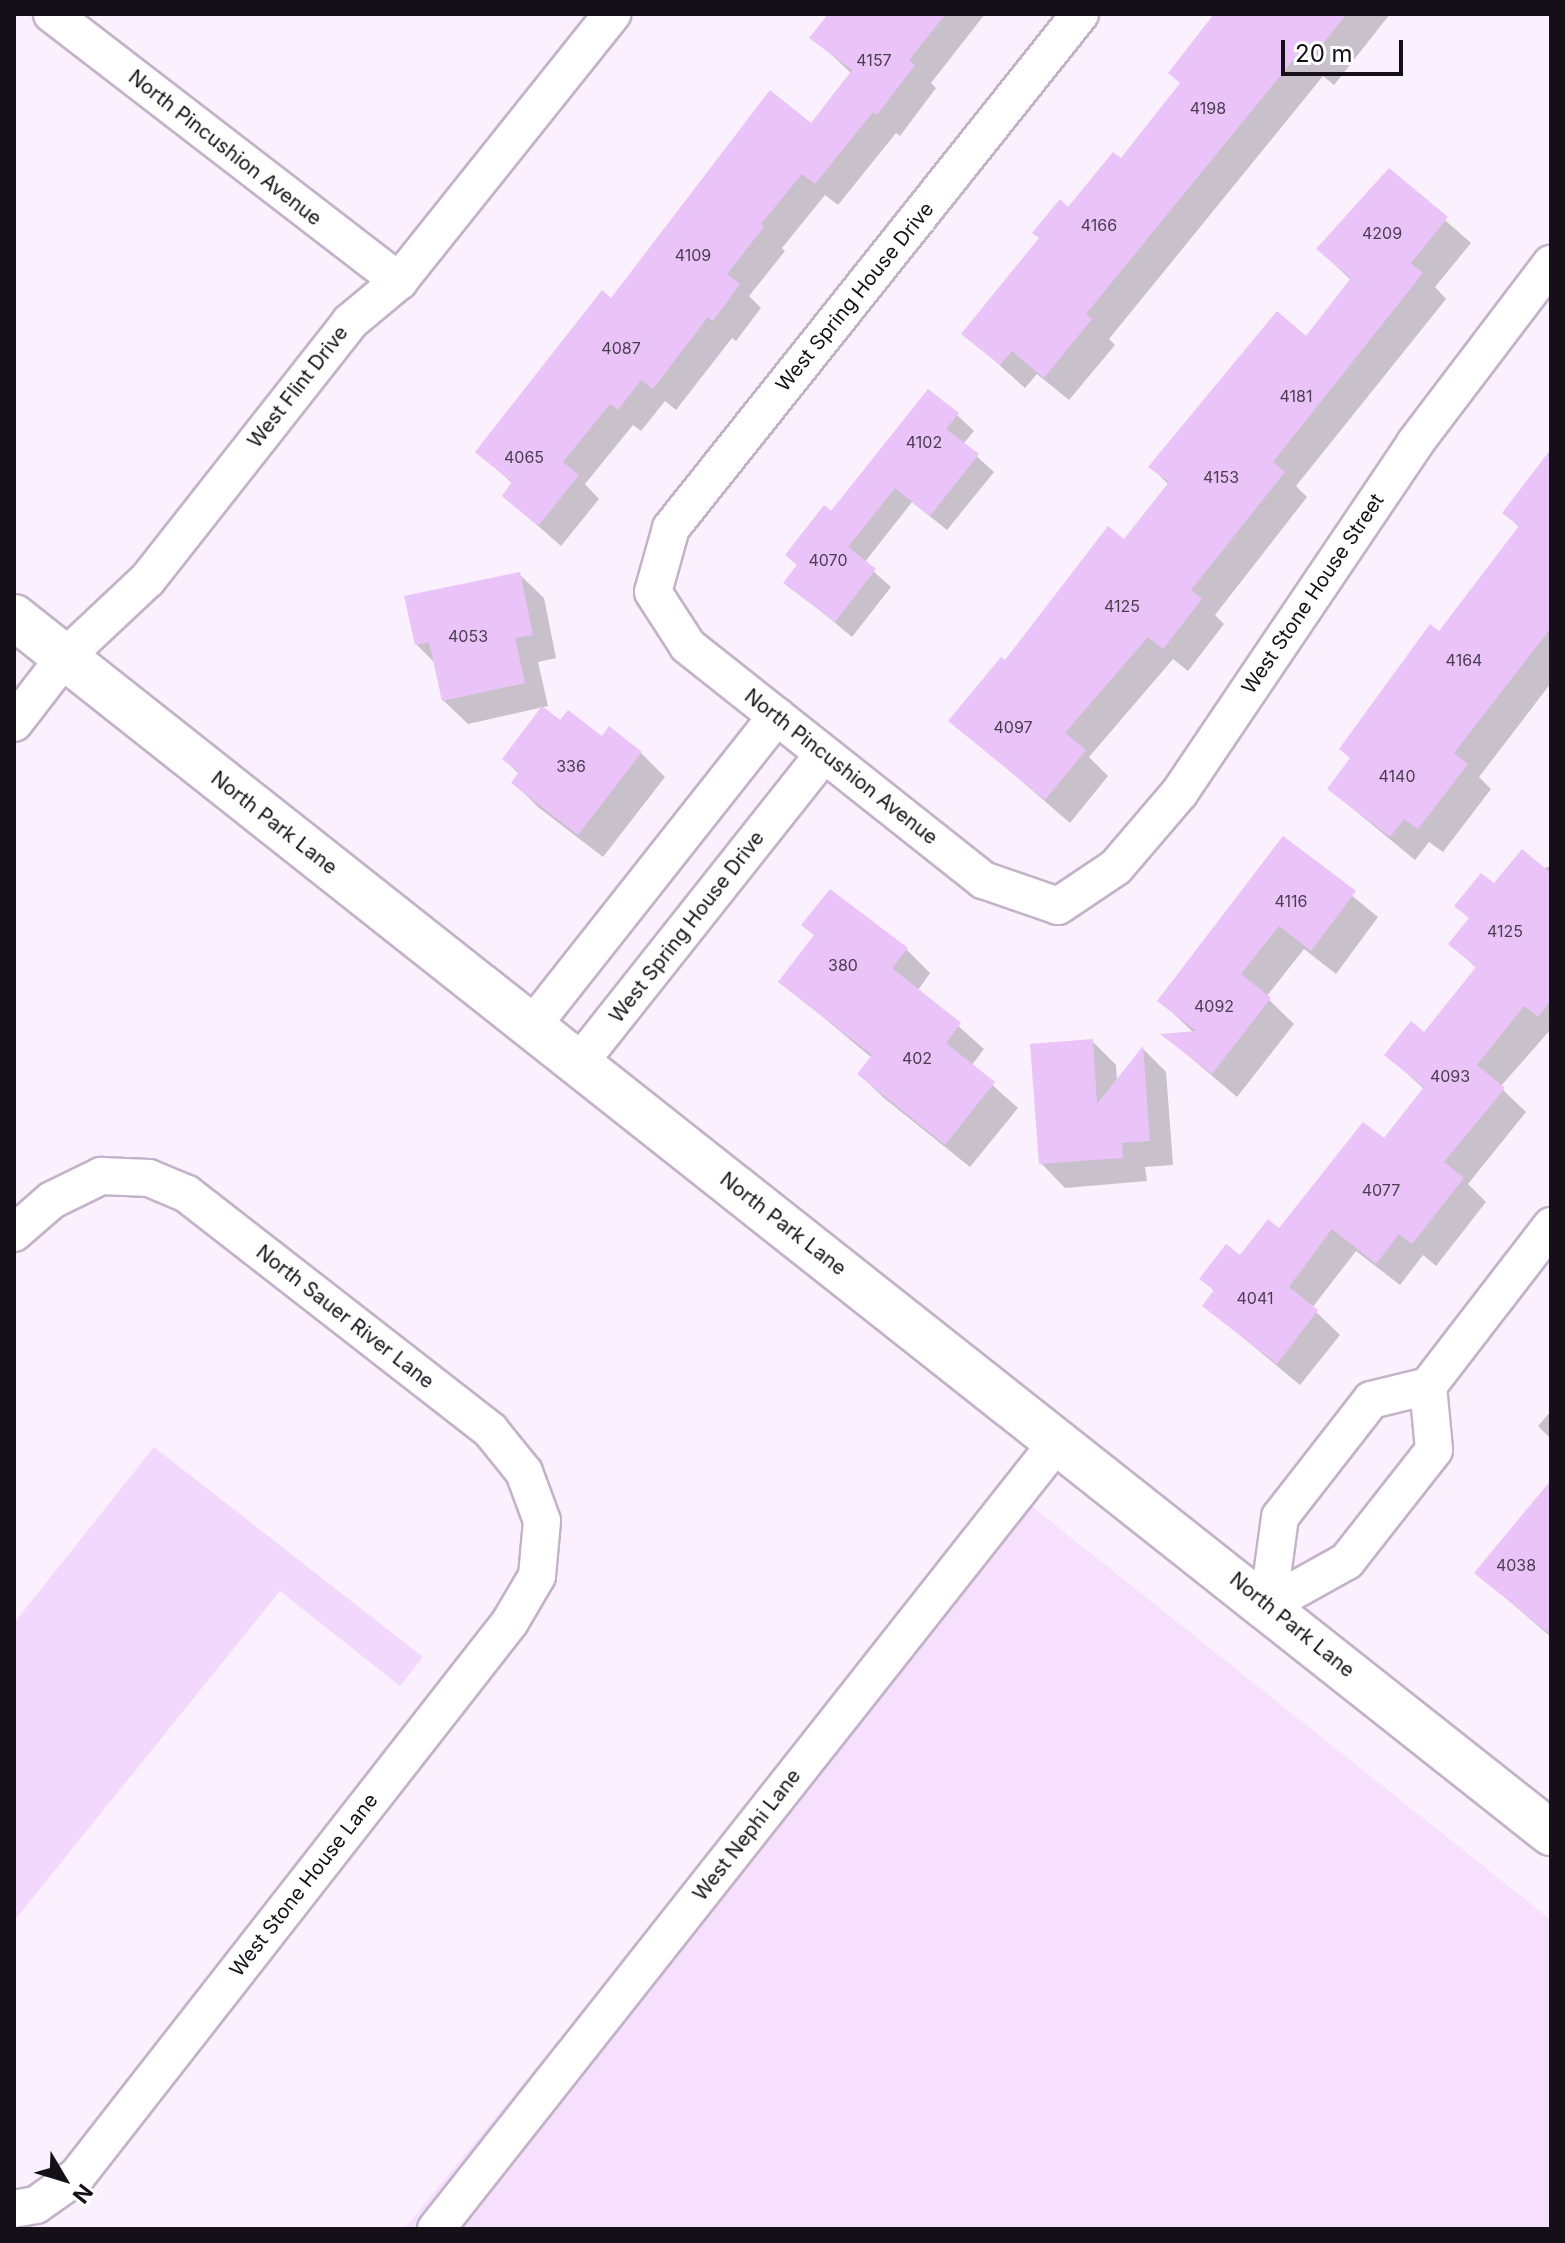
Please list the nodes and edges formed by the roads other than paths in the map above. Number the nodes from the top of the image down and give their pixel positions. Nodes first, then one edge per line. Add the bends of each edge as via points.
1 (52, 14) edge
2 (612, 14) edge
3 (1080, 14) edge
4 (1551, 264) edge
5 (399, 281) junction
6 (653, 592) joint
7 (14, 617) edge
8 (65, 657) junction
9 (777, 716) junction
10 (14, 723) edge
11 (824, 754) junction
12 (1058, 906) joint
13 (532, 1026) junction
14 (579, 1063) junction
15 (1551, 1226) edge
16 (14, 1233) edge
17 (1428, 1386) junction
18 (1058, 1441) junction
19 (542, 1521) joint
20 (1268, 1605) junction
21 (1551, 1833) edge
22 (14, 2209) edge
23 (436, 2229) edge

1 - 5 street, North Pincushion Avenue
2 - 5 street, West Flint Drive
3 - 6 street, West Spring House Drive via 671,528
4 - 12 street, West Stone House Street via 1415,443 1180,792 1116,867
5 - 8 street, West Flint Drive via 350,322 148,579
6 - 9 street, North Pincushion Avenue via 688,646
7 - 8 street, North Park Lane
8 - 10 street, West Flint Drive
8 - 13 street, North Park Lane
9 - 11 street, North Pincushion Avenue
9 - 13 street
11 - 12 street, North Pincushion Avenue via 983,880
11 - 14 street, West Spring House Drive
13 - 14 street, North Park Lane
14 - 18 street, North Park Lane
15 - 17 street
16 - 19 street, North Sauer River Lane via 52,1200 101,1176 149,1178 187,1194 478,1421 524,1472
17 - 20 street via 1371,1400 1280,1517
17 - 20 street via 1434,1450 1347,1561
18 - 20 street, North Park Lane
18 - 23 street, West Nephi Lane
19 - 22 street, West Stone House Lane via 537,1576 510,1622 77,2176 36,2205
20 - 21 street, North Park Lane

